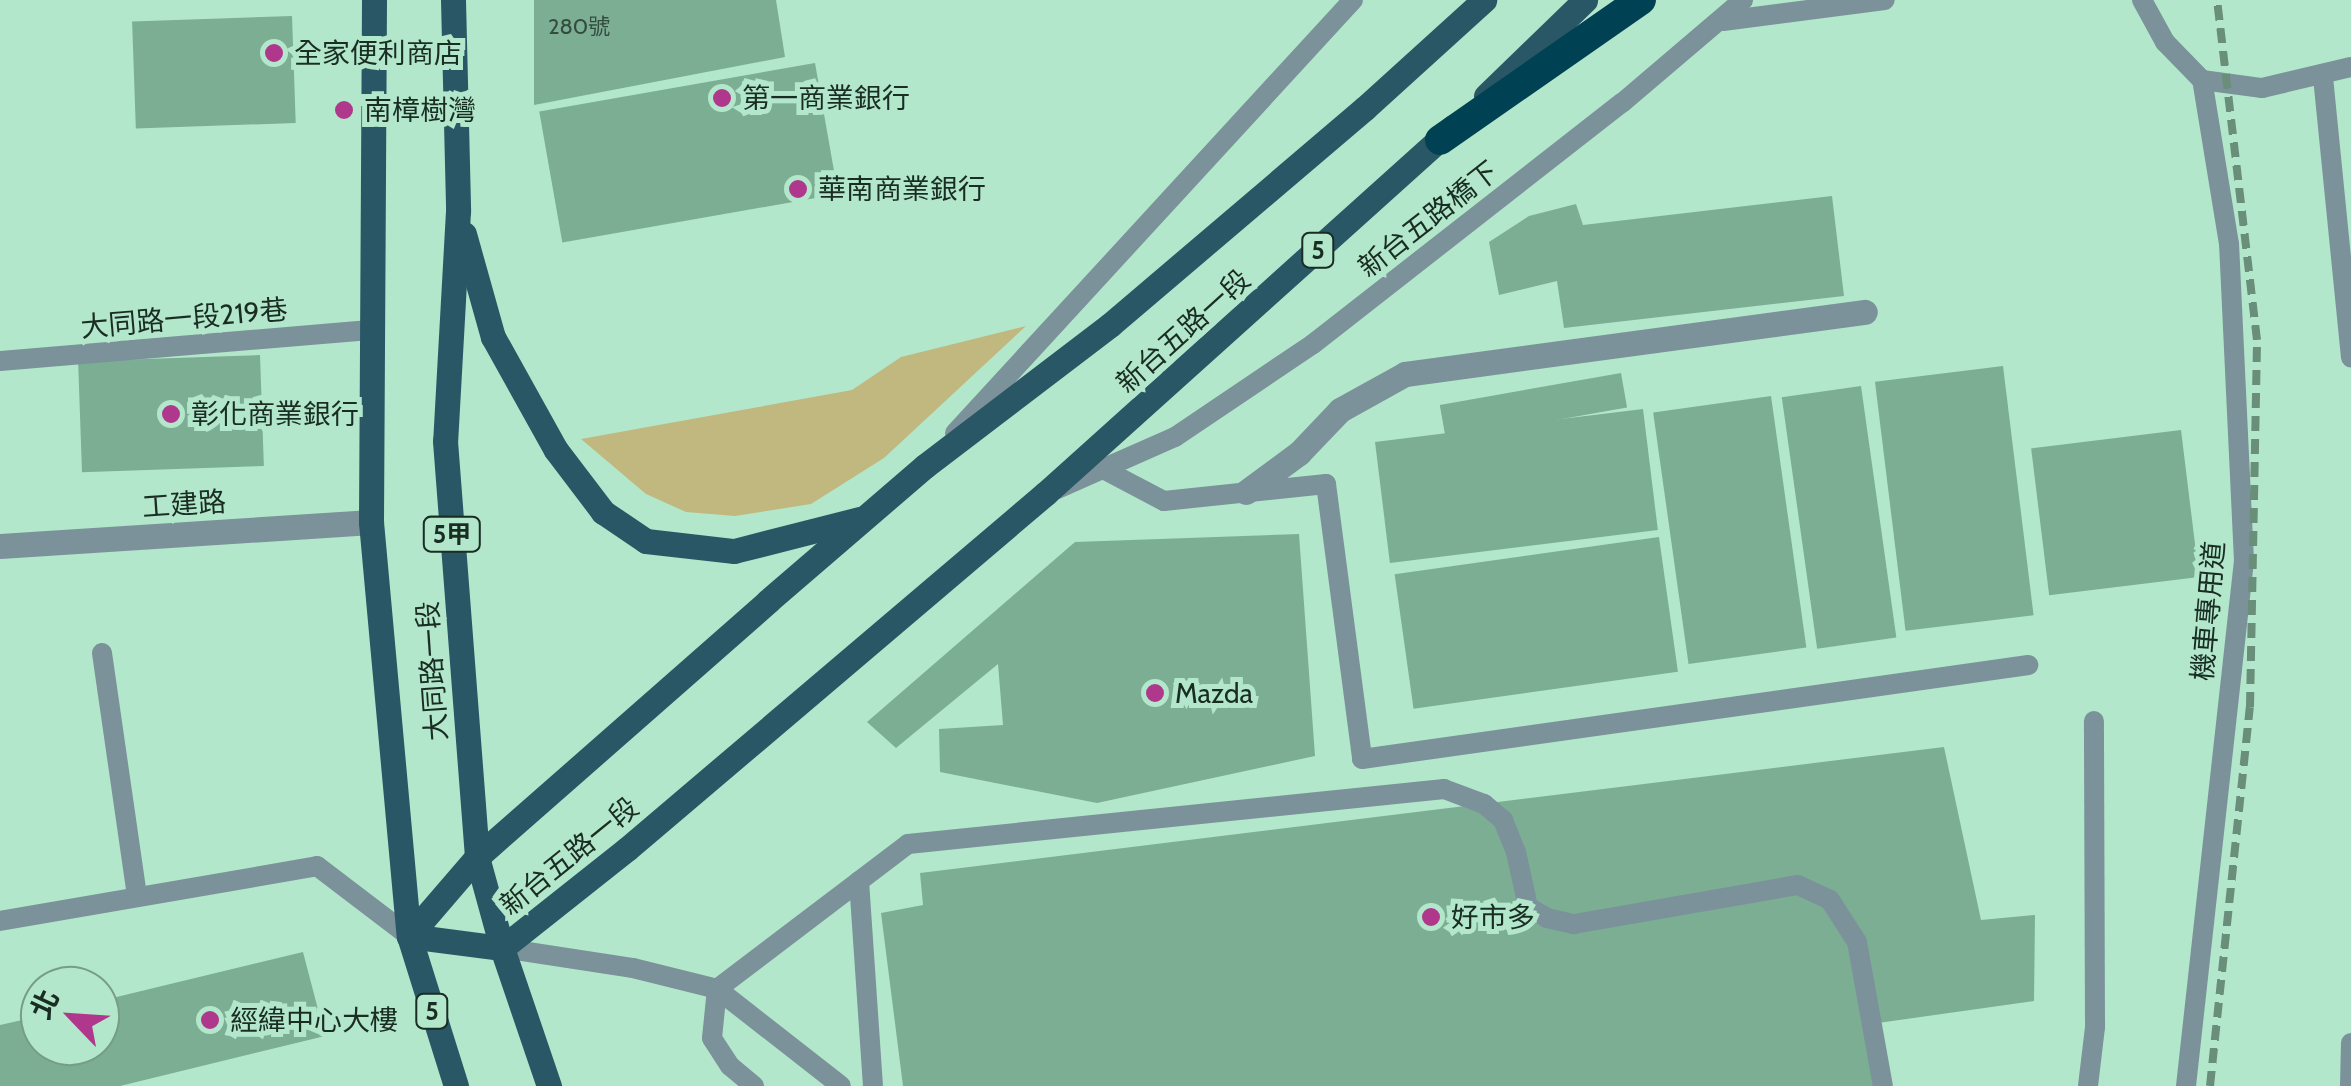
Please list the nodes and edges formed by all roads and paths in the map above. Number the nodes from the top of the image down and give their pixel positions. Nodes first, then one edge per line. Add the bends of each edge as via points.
1 (374, 0) edge
2 (453, 0) edge
3 (1352, 0) edge
4 (1484, 0) edge
5 (1584, 0) edge
6 (1641, 0) edge
7 (1743, 0) edge
8 (1885, 0) edge
9 (2142, 0) edge
10 (2160, 0) edge
11 (1723, 21) junction
12 (2165, 42) junction
13 (2351, 67) edge
14 (2323, 77) junction
15 (2202, 80) junction
16 (1440, 140) junction
17 (458, 211) junction
18 (1865, 312) dead end
19 (372, 330) junction
20 (2351, 358) edge
21 (0, 361) edge
22 (925, 466) junction
23 (1103, 469) junction
24 (1246, 492) junction
25 (1046, 494) junction
26 (865, 518) junction
27 (372, 522) junction
28 (0, 546) edge
29 (102, 653) dead end
30 (2028, 665) dead end
31 (2094, 721) dead end
32 (477, 856) junction
33 (860, 881) junction
34 (136, 897) junction
35 (0, 920) edge
36 (410, 936) junction
37 (502, 948) junction
38 (717, 989) junction
39 (2351, 1044) edge
40 (456, 1086) edge
41 (548, 1086) edge
42 (754, 1086) edge
43 (840, 1086) edge
44 (873, 1086) edge
45 (1883, 1086) edge
46 (2088, 1086) edge
47 (2186, 1086) edge
48 (2350, 1086) edge

1 - 19 main road, 大同路一段
2 - 17 main road, 大同路一段 / 5甲
3 - 22 lane
4 - 22 main road, 新台五路一段 via 1110,324
5 - 16 main road, 新台五路一段 / 5
6 - 16 highway
7 - 11 lane, 新台五路橋下
8 - 11 lane
9 - 12 lane
10 - 12 lane
11 - 23 lane, 新台五路橋下 via 1312,344 1176,437
12 - 15 lane
13 - 14 lane
14 - 15 lane via 2262,88
14 - 20 lane
15 - 47 lane, 機車專用道 via 2228,244 2244,560
16 - 25 main road, 新台五路一段 / 5
17 - 26 main road via 493,336 556,450 603,512 646,541 734,551
17 - 32 main road, 大同路一段 / 5甲 via 444,441
18 - 24 street via 1405,374 1340,410 1299,453
19 - 21 lane, 大同路一段219巷
19 - 27 main road, 大同路一段
22 - 26 main road, 新台五路一段
23 - 24 lane via 1164,501
23 - 25 lane, 新台五路橋下
24 - 30 lane via 1326,484 1362,760
25 - 37 main road, 新台五路一段 / 5
26 - 32 main road, 新台五路一段
27 - 28 street, 工建路
27 - 36 main road, 大同路一段
29 - 34 lane
31 - 46 lane via 2095,1027
32 - 36 main road, 新台五路一段
32 - 37 main road, 大同路一段 / 5甲
33 - 38 lane
33 - 44 lane
33 - 45 lane via 908,844 1444,789 1484,804 1503,820 1528,907 1547,918 1574,924 1798,885 1830,900 1857,942
34 - 35 lane
34 - 36 lane via 317,866
36 - 37 main road, 新台五路一段
36 - 40 main road, 大同路一段 / 5
37 - 38 lane
37 - 41 main road, 大同路一段
38 - 42 lane via 712,1038
38 - 43 lane
39 - 48 lane

